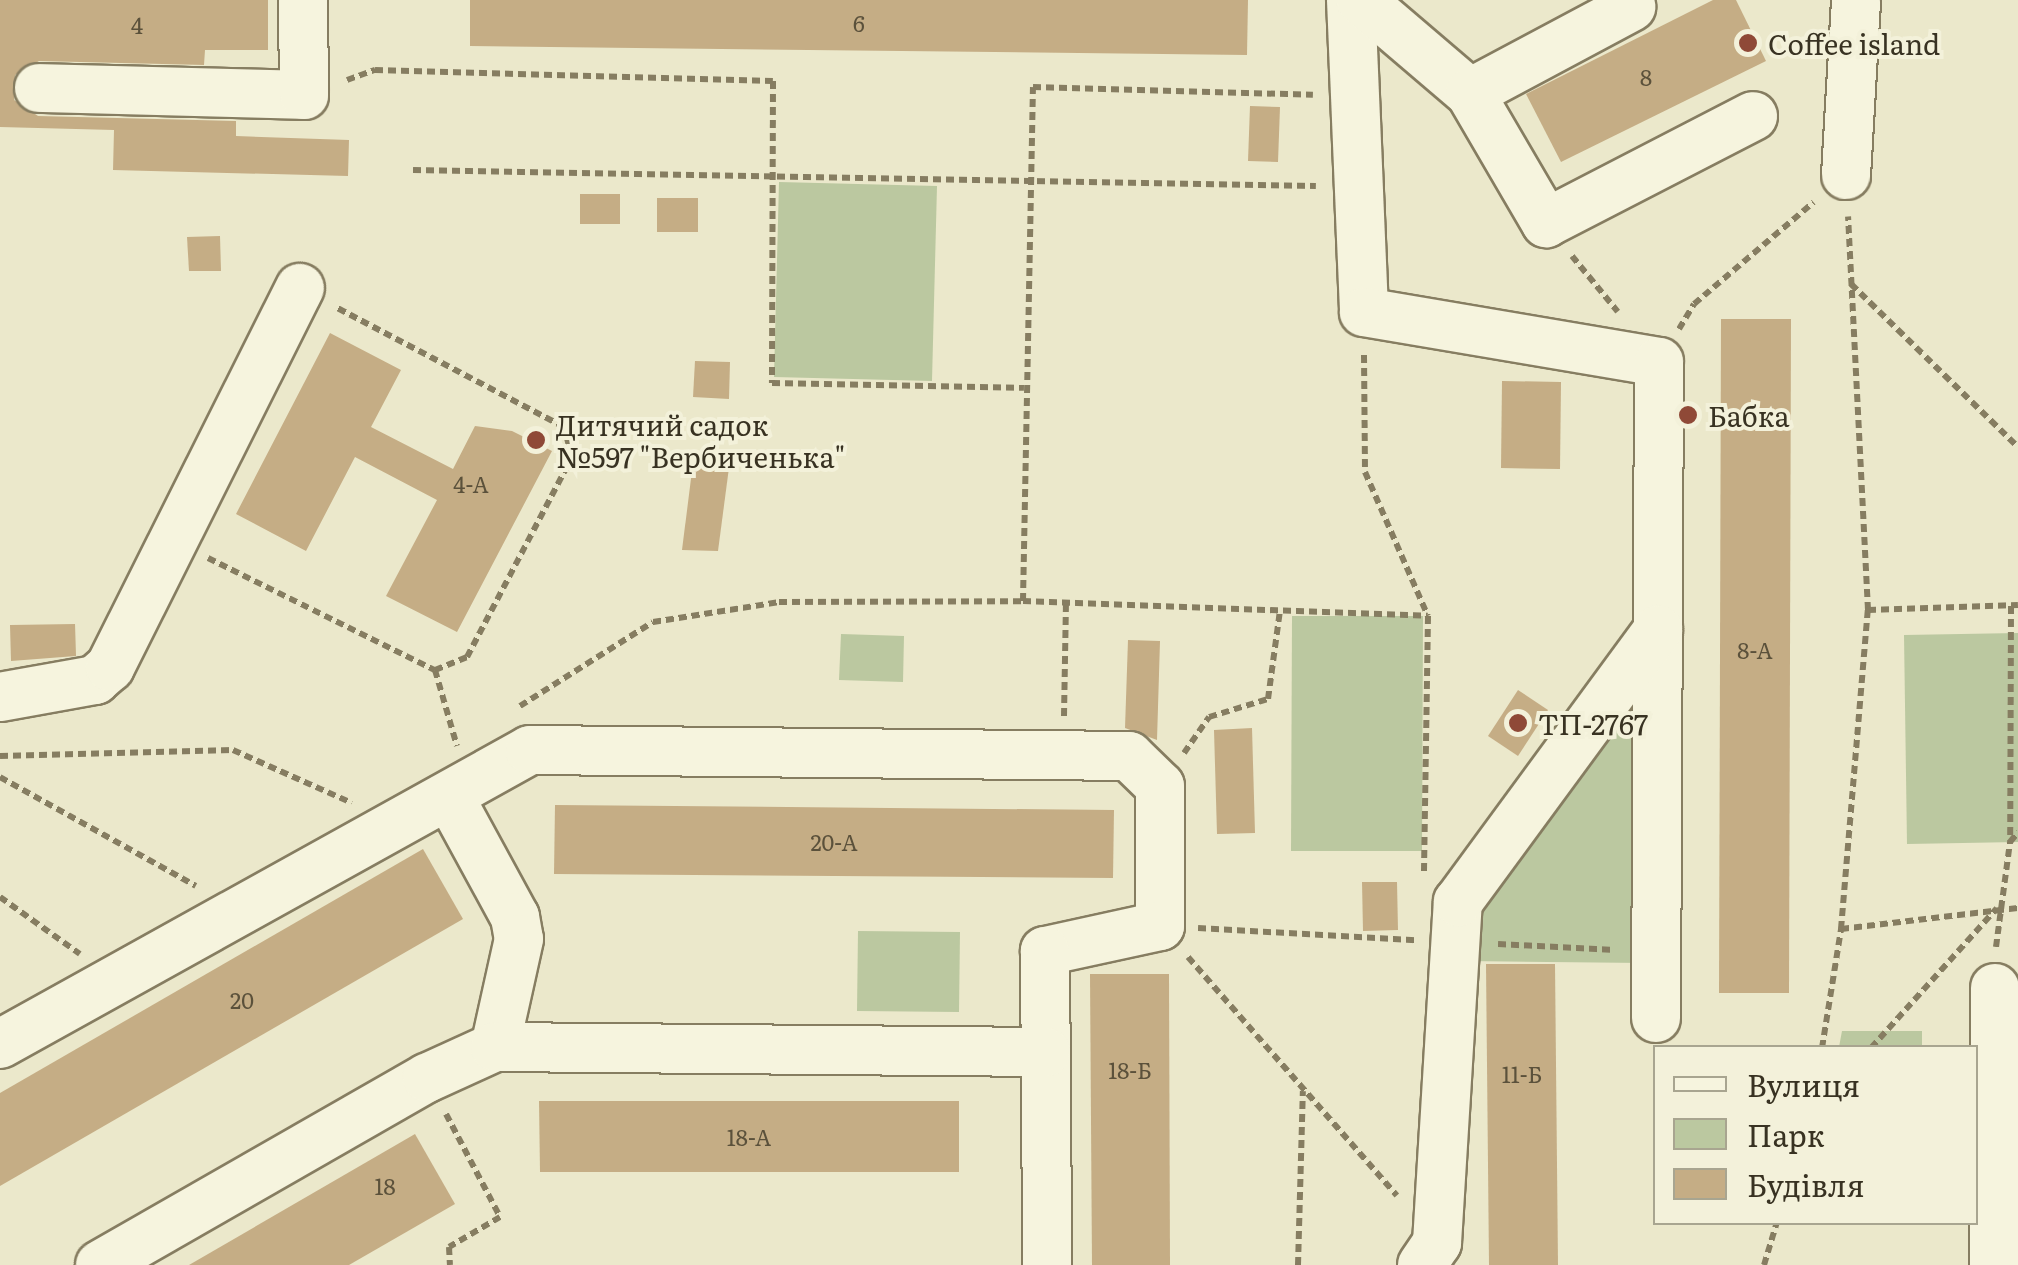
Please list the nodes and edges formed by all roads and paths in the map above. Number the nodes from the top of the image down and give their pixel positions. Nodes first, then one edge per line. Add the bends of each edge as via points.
1 (303, 0) edge
2 (1351, 0) edge
3 (1360, 0) edge
4 (1856, 0) edge
5 (1631, 7) dead end
6 (40, 88) dead end
7 (1470, 93) junction
8 (304, 95) junction
9 (1355, 96) junction
10 (1753, 116) dead end
11 (413, 170) dead end
12 (773, 176) junction
13 (1846, 176) junction
14 (1030, 181) junction
15 (1359, 187) junction
16 (1546, 224) junction
17 (1850, 283) junction
18 (300, 288) joint
19 (1364, 312) junction
20 (1659, 362) junction
21 (1024, 388) junction
22 (2018, 446) edge
23 (174, 541) junction
24 (1024, 600) junction
25 (1066, 602) junction
26 (2015, 606) edge
27 (1280, 610) junction
28 (1868, 610) junction
29 (1428, 616) junction
30 (1658, 630) junction
31 (435, 670) junction
32 (0, 697) edge
33 (516, 709) dead end
34 (444, 717) dead end
35 (1064, 752) junction
36 (0, 756) edge
37 (0, 777) edge
38 (1160, 786) junction
39 (449, 796) junction
40 (399, 824) junction
41 (2018, 832) edge
42 (2010, 842) junction
43 (1424, 883) dead end
44 (0, 896) edge
45 (1997, 908) junction
46 (2018, 908) edge
47 (241, 911) junction
48 (1160, 926) junction
49 (1841, 928) junction
50 (1434, 934) junction
51 (1656, 952) junction
52 (116, 980) junction
53 (1995, 988) dead end
54 (1656, 1018) dead end
55 (0, 1044) edge
56 (1822, 1045) edge
57 (1874, 1045) edge
58 (495, 1047) junction
59 (1046, 1052) junction
60 (426, 1078) junction
61 (1303, 1090) junction
62 (1776, 1225) edge
63 (1433, 1258) edge
64 (100, 1265) edge
65 (450, 1265) edge
66 (1047, 1265) edge
67 (1298, 1265) edge
68 (1764, 1265) edge
69 (1994, 1265) edge

1 - 8 lane
2 - 9 lane
3 - 7 lane
4 - 13 lane
5 - 7 lane
6 - 8 lane
7 - 16 lane
8 - 12 path via 375,70 774,80
9 - 14 path via 1033,88
9 - 15 lane
10 - 16 lane
11 - 12 path
12 - 14 path
12 - 21 path via 772,383
13 - 17 path
13 - 20 path via 1694,304
14 - 15 path
14 - 21 path
15 - 19 lane
16 - 20 path
17 - 22 path
17 - 28 path
18 - 23 lane
18 - 31 path via 564,426 572,457 468,657
19 - 20 lane
19 - 29 path via 1365,472
20 - 30 lane
21 - 24 path
23 - 31 path
23 - 32 lane via 110,668 94,680
24 - 25 path
24 - 33 path via 780,602 654,622
25 - 27 path
25 - 35 path
26 - 28 path
26 - 42 path
27 - 29 path
27 - 38 path via 1268,700 1209,717
28 - 49 path
29 - 43 path
30 - 50 lane
30 - 51 lane
31 - 34 path
35 - 38 lane via 1129,756
35 - 39 lane via 530,750
36 - 40 path via 234,750
37 - 47 path
38 - 48 lane
39 - 40 lane
39 - 58 lane via 515,917 517,949
40 - 47 lane
41 - 42 path
42 - 45 path
44 - 52 path
45 - 46 path
45 - 49 path
45 - 57 path
47 - 52 lane
48 - 50 path
48 - 59 lane via 1045,951
48 - 61 path
49 - 56 path
50 - 51 path
50 - 63 lane
51 - 54 lane
52 - 55 lane
53 - 69 lane
58 - 59 lane
58 - 60 lane
59 - 66 lane
60 - 64 lane
60 - 65 path via 500,1217 449,1247
61 - 63 path
61 - 67 path
62 - 68 path

